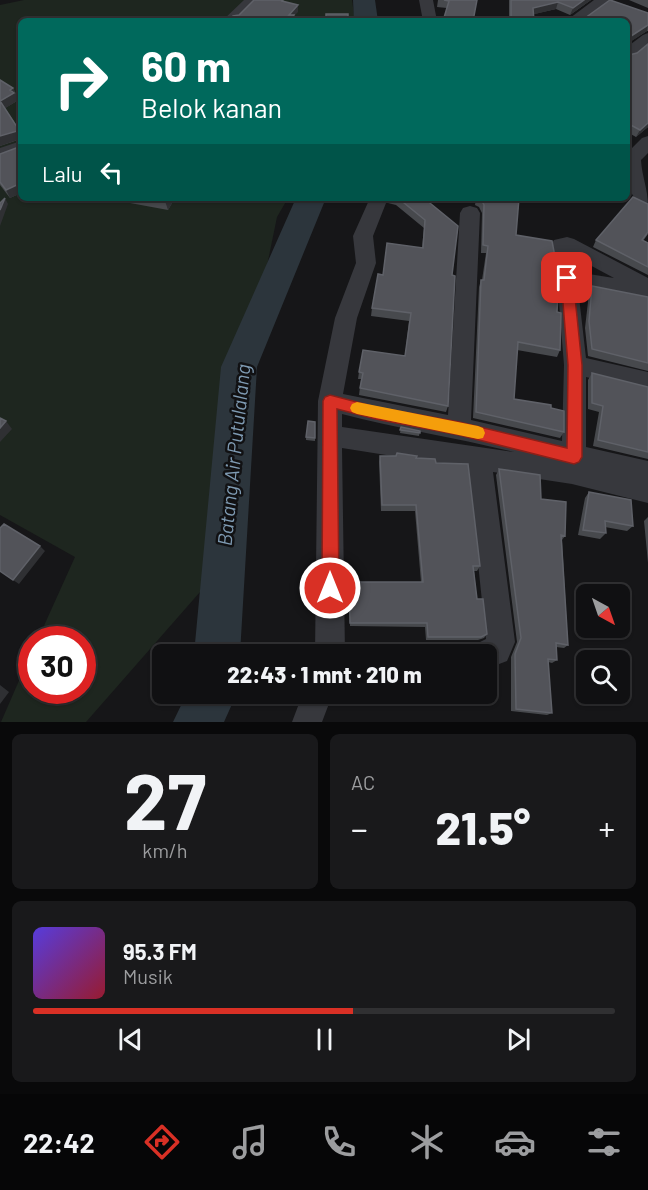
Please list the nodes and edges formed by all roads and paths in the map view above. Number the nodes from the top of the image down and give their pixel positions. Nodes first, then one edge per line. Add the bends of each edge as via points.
1 (252, 0) edge
2 (426, 0) edge
3 (604, 0) edge
4 (232, 18) edge
5 (429, 18) edge
6 (577, 18) edge
7 (648, 38) edge
8 (630, 52) edge
9 (630, 53) edge
10 (648, 59) edge
11 (648, 142) edge
12 (18, 148) edge
13 (0, 155) edge
14 (630, 157) edge
15 (630, 163) edge
16 (648, 199) edge
17 (378, 201) edge
18 (470, 213) dead end
19 (567, 278) junction
20 (648, 287) edge
21 (648, 292) edge
22 (575, 365) junction
23 (648, 382) edge
24 (330, 401) junction
25 (459, 429) junction
26 (331, 436) junction
27 (478, 457) junction
28 (574, 457) junction
29 (648, 473) edge
30 (648, 491) edge
31 (330, 644) edge
32 (497, 651) edge
33 (314, 704) edge
34 (307, 722) edge

1 - 4 street
2 - 5 street
3 - 6 street
7 - 8 street
9 - 10 street
11 - 14 street
12 - 13 street
15 - 16 street via 637,188
17 - 24 street via 363,236 366,263 346,318
18 - 25 street
19 - 20 street via 561,247 564,244
19 - 21 street
19 - 22 street
22 - 23 street
22 - 28 street
24 - 25 street
24 - 26 street
25 - 28 street
26 - 27 street
26 - 31 street
27 - 30 street via 572,472
27 - 32 street via 501,642
28 - 29 street
33 - 34 street

